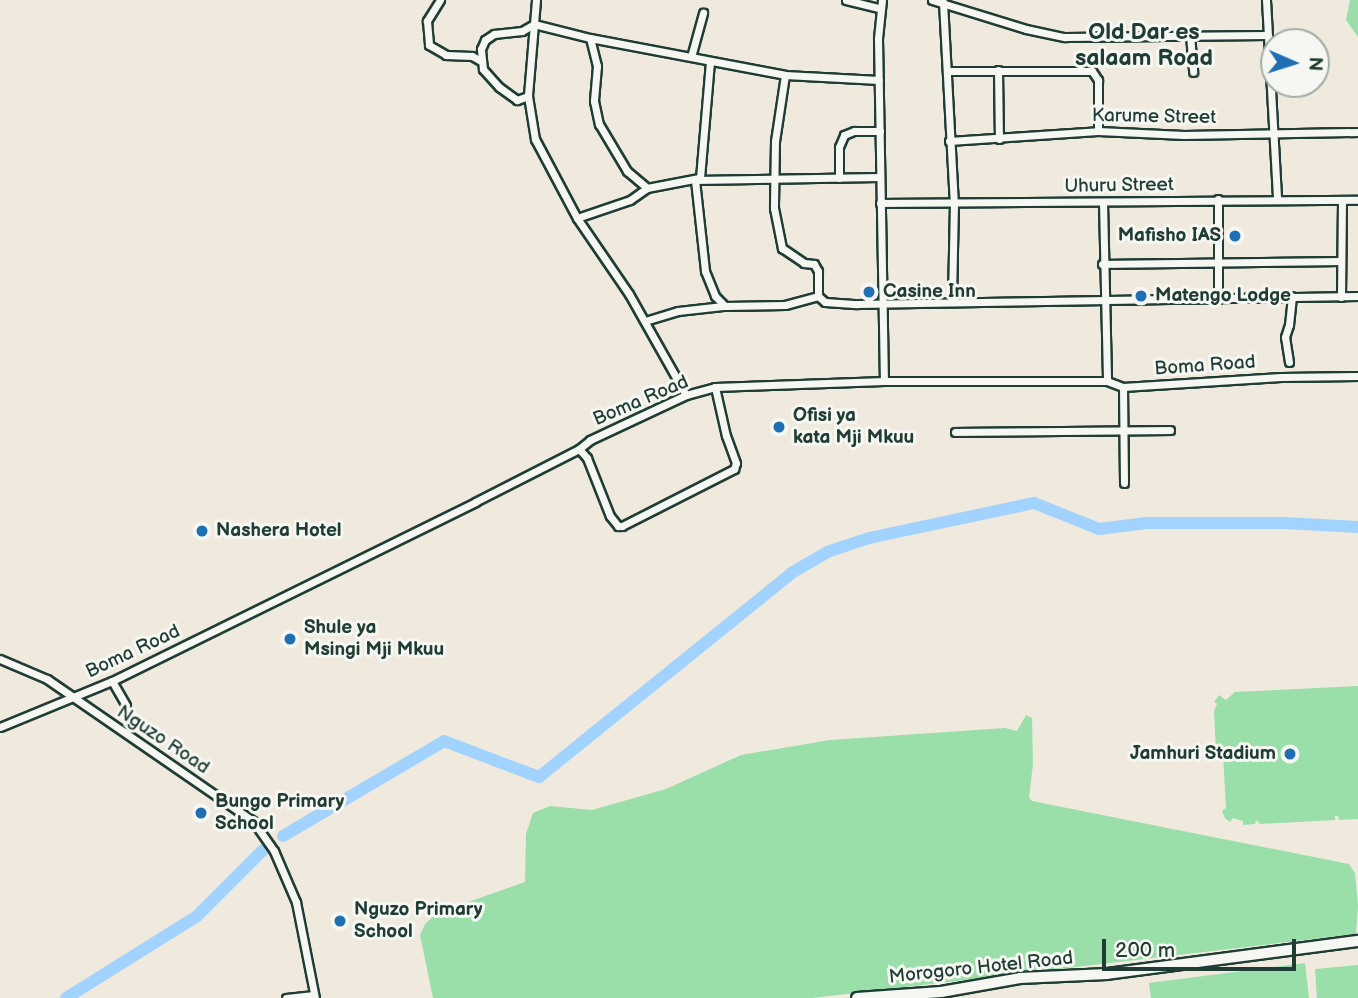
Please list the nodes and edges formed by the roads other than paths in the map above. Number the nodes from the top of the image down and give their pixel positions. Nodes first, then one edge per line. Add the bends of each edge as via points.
1 (440, 0) edge
2 (536, 0) edge
3 (846, 0) edge
4 (932, 0) edge
5 (1266, 0) edge
6 (943, 2) junction
7 (882, 4) edge
8 (703, 13) dead end
9 (534, 24) junction
10 (1269, 28) edge
11 (1260, 35) edge
12 (1190, 36) junction
13 (590, 38) junction
14 (691, 57) junction
15 (481, 61) junction
16 (710, 61) junction
17 (998, 70) junction
18 (949, 71) junction
19 (1194, 72) dead end
20 (785, 75) junction
21 (879, 80) junction
22 (528, 96) junction
23 (1272, 98) edge
24 (880, 131) junction
25 (1098, 131) junction
26 (1358, 132) edge
27 (1272, 133) junction
28 (999, 139) junction
29 (949, 141) junction
30 (879, 177) junction
31 (773, 178) junction
32 (839, 178) junction
33 (698, 179) junction
34 (647, 188) junction
35 (1218, 199) junction
36 (1277, 199) junction
37 (1358, 200) edge
38 (1342, 201) junction
39 (1103, 202) junction
40 (880, 203) junction
41 (954, 203) junction
42 (577, 218) junction
43 (1216, 261) junction
44 (1339, 261) junction
45 (1102, 264) junction
46 (711, 290) junction
47 (818, 296) junction
48 (1292, 296) junction
49 (1358, 296) edge
50 (1340, 297) junction
51 (1218, 299) junction
52 (952, 300) junction
53 (881, 302) junction
54 (1105, 302) junction
55 (725, 306) junction
56 (704, 308) junction
57 (645, 321) junction
58 (1289, 362) dead end
59 (1358, 376) edge
60 (884, 381) junction
61 (1107, 381) junction
62 (715, 387) junction
63 (1123, 387) junction
64 (686, 395) junction
65 (1124, 430) junction
66 (1170, 430) dead end
67 (955, 432) dead end
68 (579, 449) junction
69 (1124, 483) dead end
70 (0, 659) edge
71 (112, 681) junction
72 (72, 697) junction
73 (125, 705) dead end
74 (0, 727) edge
75 (1358, 941) edge
76 (941, 995) edge
77 (314, 996) edge
78 (286, 998) edge
79 (857, 998) edge

1 - 15 street via 427,21 429,45 446,55
2 - 9 street
3 - 7 street
4 - 6 street
5 - 10 street
6 - 12 street via 1065,37
6 - 18 street
7 - 21 street
8 - 14 street
9 - 13 street
9 - 15 street via 485,40
9 - 22 street
11 - 12 street
12 - 19 street
13 - 14 street
13 - 34 street via 597,66 594,101 599,124 627,171
14 - 16 street
15 - 22 street via 485,73 505,93 517,100
16 - 20 street
16 - 33 street
17 - 18 street
17 - 25 street via 1092,71 1098,80
17 - 28 street
18 - 29 street
20 - 21 street
20 - 31 street
21 - 24 street
22 - 42 street via 535,139
23 - 27 street
24 - 30 street
24 - 32 street via 844,135 839,147
25 - 27 street, Karume Street
25 - 28 street, Karume Street
26 - 27 street, Karume Street
27 - 36 street
28 - 29 street, Karume Street
29 - 41 street
30 - 32 street
30 - 40 street
31 - 32 street
31 - 33 street
31 - 47 street via 782,248 804,263 814,264 820,278
33 - 34 street
33 - 46 street via 699,238
34 - 42 street via 630,200
35 - 36 street, Uhuru Street
35 - 39 street, Uhuru Street
35 - 43 street via 1220,261
36 - 38 street, Uhuru Street
37 - 38 street, Uhuru Street
38 - 44 street
39 - 41 street, Uhuru Street
39 - 45 street
40 - 41 street, Uhuru Street
40 - 53 street
41 - 52 street
42 - 57 street
43 - 44 street
43 - 45 street
43 - 51 street
44 - 50 street
45 - 54 street
46 - 55 street
46 - 56 street
47 - 53 street via 825,302
47 - 55 street via 785,304
48 - 50 street
48 - 51 street
48 - 58 street via 1285,337
49 - 50 street
51 - 54 street
52 - 53 street
52 - 54 street
53 - 60 street
54 - 61 street
55 - 56 street
56 - 57 street
57 - 64 street
59 - 63 street, Boma Road
60 - 61 street, Boma Road
60 - 62 street, Boma Road
61 - 63 street, Boma Road
62 - 64 street, Boma Road
62 - 68 street via 734,469 622,526 610,516
63 - 65 street
64 - 68 street, Boma Road
65 - 66 street
65 - 67 street
65 - 69 street
68 - 71 street, Boma Road
70 - 72 street, Nguzo Road via 47,679
71 - 72 street, Boma Road
71 - 73 street
72 - 74 street, Boma Road
72 - 77 street, Nguzo Road via 246,814 274,851 296,902
75 - 76 street, Morogoro Hotel Road via 1107,974 1020,978
76 - 79 street, Morogoro Hotel Road
77 - 78 street

